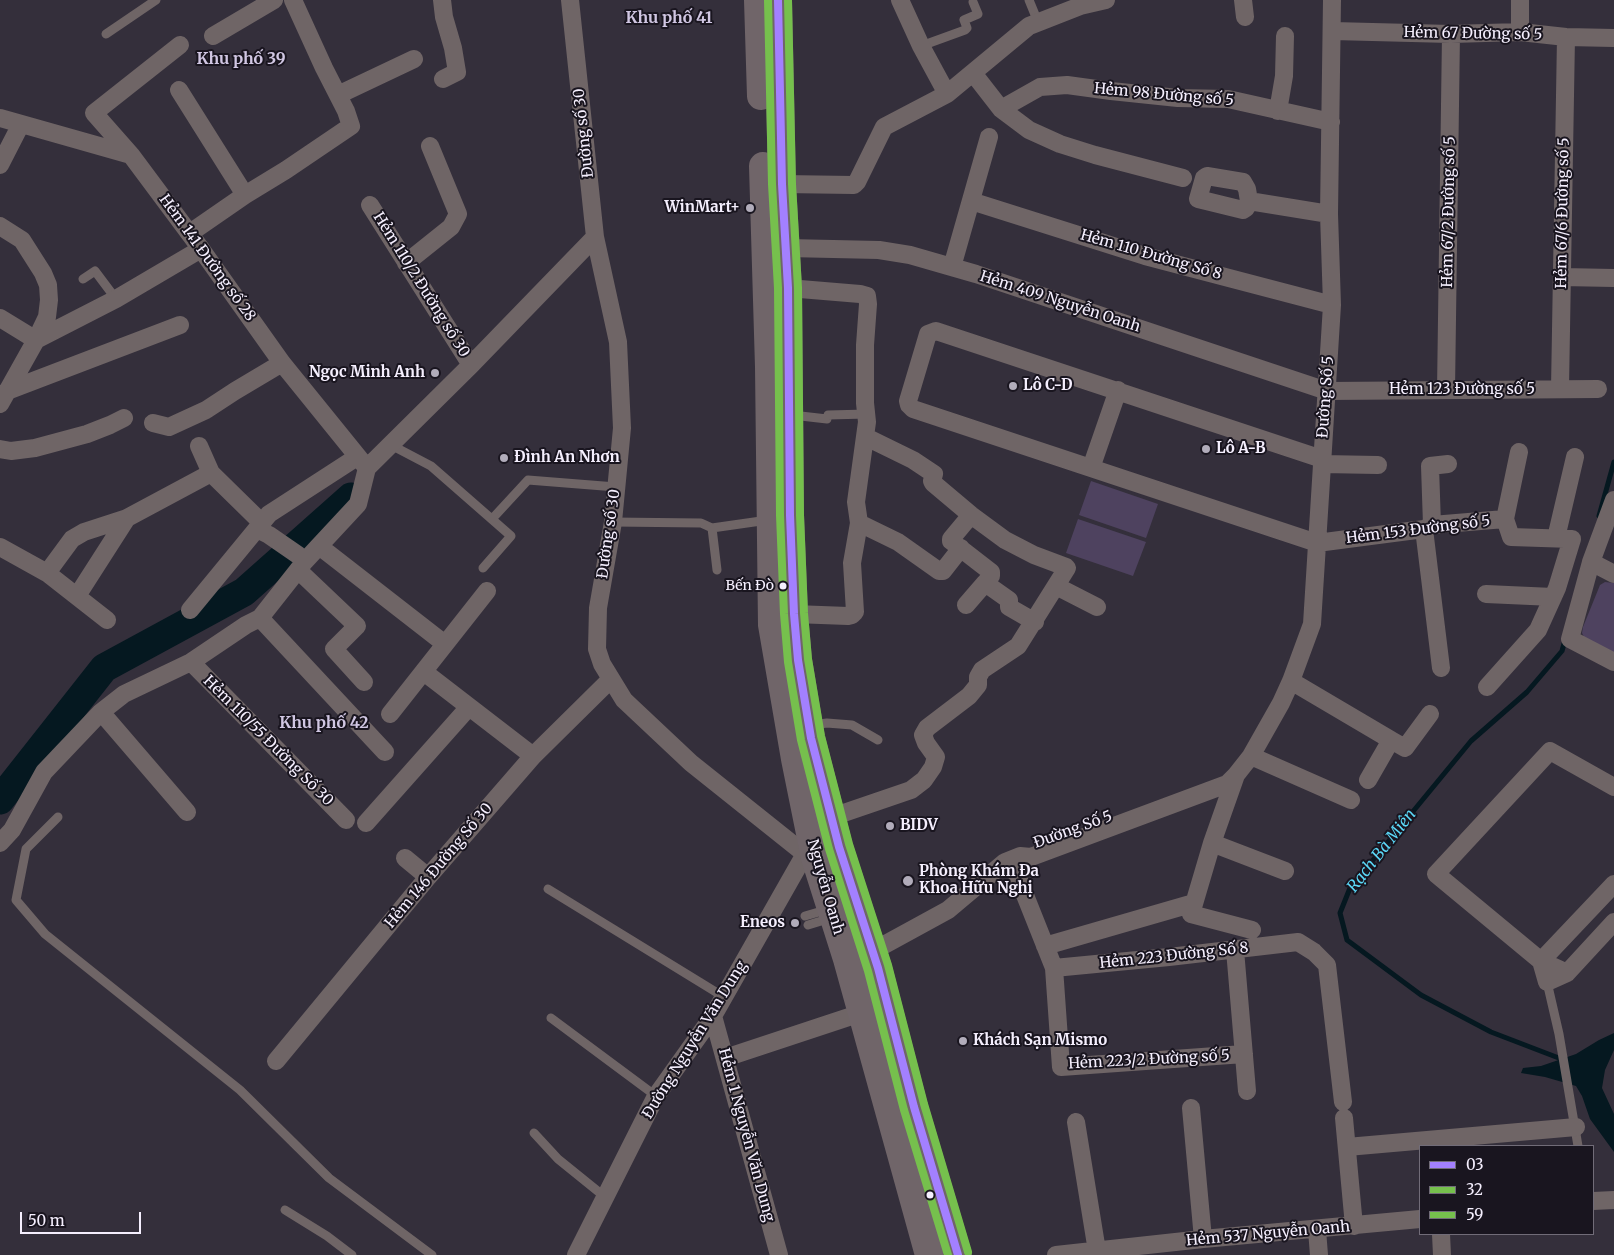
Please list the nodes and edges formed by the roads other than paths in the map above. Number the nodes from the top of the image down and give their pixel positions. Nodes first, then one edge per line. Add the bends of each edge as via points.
1 (156, 0) edge
2 (274, 0) edge
3 (293, 0) edge
4 (442, 0) edge
5 (570, 0) edge
6 (758, 0) edge
7 (778, 0) edge
8 (900, 0) edge
9 (975, 0) edge
10 (1029, 0) edge
11 (1106, 0) edge
12 (1332, 0) edge
13 (1520, 0) edge
14 (1033, 24) junction
15 (1333, 31) junction
16 (1520, 32) junction
17 (106, 34) dead end
18 (1451, 34) junction
19 (213, 36) dead end
20 (1285, 36) dead end
21 (1566, 37) junction
22 (1614, 38) edge
23 (180, 46) dead end
24 (921, 46) junction
25 (414, 59) dead end
26 (973, 73) junction
27 (442, 79) dead end
28 (178, 90) dead end
29 (947, 94) junction
30 (338, 95) junction
31 (1002, 109) junction
32 (1278, 111) junction
33 (0, 118) edge
34 (1331, 122) junction
35 (21, 124) junction
36 (989, 137) dead end
37 (430, 146) dead end
38 (131, 155) junction
39 (0, 166) edge
40 (1183, 178) dead end
41 (782, 184) junction
42 (245, 195) junction
43 (1249, 201) dead end
44 (971, 202) junction
45 (370, 205) dead end
46 (1329, 214) junction
47 (0, 226) edge
48 (190, 233) junction
49 (596, 237) junction
50 (787, 248) junction
51 (201, 249) junction
52 (406, 263) junction
53 (952, 267) junction
54 (1562, 277) junction
55 (1614, 278) edge
56 (83, 279) dead end
57 (788, 288) junction
58 (116, 299) junction
59 (1332, 305) junction
60 (0, 318) edge
61 (180, 325) dead end
62 (36, 340) junction
63 (282, 363) junction
64 (471, 365) junction
65 (1560, 389) junction
66 (1598, 389) dead end
67 (1118, 390) junction
68 (1327, 390) junction
69 (1446, 390) junction
70 (3, 398) edge
71 (866, 408) junction
72 (789, 414) junction
73 (124, 418) dead end
74 (153, 423) dead end
75 (866, 437) junction
76 (391, 445) junction
77 (199, 446) dead end
78 (0, 449) edge
79 (1519, 452) dead end
80 (1575, 457) dead end
81 (1322, 462) junction
82 (362, 463) junction
83 (1448, 464) dead end
84 (1378, 465) dead end
85 (1091, 468) junction
86 (211, 473) junction
87 (616, 487) junction
88 (1614, 500) edge
89 (971, 516) junction
90 (127, 518) junction
91 (492, 519) junction
92 (1505, 519) junction
93 (771, 520) junction
94 (613, 522) junction
95 (859, 523) junction
96 (259, 526) junction
97 (1428, 527) junction
98 (712, 528) junction
99 (1556, 538) junction
100 (1317, 543) junction
101 (318, 546) junction
102 (0, 547) edge
103 (961, 548) junction
104 (300, 562) junction
105 (1591, 562) junction
106 (483, 568) dead end
107 (717, 570) dead end
108 (47, 574) junction
109 (1614, 574) edge
110 (985, 583) junction
111 (1056, 586) junction
112 (487, 591) dead end
113 (1486, 594) dead end
114 (77, 596) junction
115 (1553, 596) junction
116 (966, 605) dead end
117 (1097, 608) dead end
118 (190, 610) dead end
119 (794, 614) junction
120 (260, 618) junction
121 (107, 620) dead end
122 (1035, 622) junction
123 (445, 644) junction
124 (191, 662) junction
125 (1614, 662) edge
126 (1441, 668) dead end
127 (424, 672) junction
128 (611, 679) junction
129 (364, 682) dead end
130 (1291, 682) junction
131 (1487, 687) dead end
132 (469, 707) junction
133 (101, 712) junction
134 (390, 714) dead end
135 (1430, 714) dead end
136 (809, 726) junction
137 (878, 740) dead end
138 (1391, 740) junction
139 (385, 752) dead end
140 (533, 756) junction
141 (1252, 756) junction
142 (1236, 775) junction
143 (1368, 780) dead end
144 (1614, 787) edge
145 (1351, 800) dead end
146 (187, 812) dead end
147 (58, 817) dead end
148 (832, 817) junction
149 (346, 820) dead end
150 (366, 823) dead end
151 (0, 843) edge
152 (1212, 843) junction
153 (820, 854) junction
154 (404, 858) dead end
155 (1016, 858) junction
156 (1285, 871) dead end
157 (428, 877) junction
158 (1614, 884) edge
159 (548, 889) dead end
160 (1194, 903) junction
161 (1614, 922) edge
162 (1252, 930) dead end
163 (1045, 946) junction
164 (1235, 950) junction
165 (873, 951) junction
166 (847, 959) junction
167 (1541, 961) junction
168 (1054, 968) junction
169 (1567, 973) junction
170 (1546, 982) junction
171 (724, 997) junction
172 (861, 1013) junction
173 (713, 1016) junction
174 (551, 1018) dead end
175 (1244, 1054) junction
176 (725, 1058) junction
177 (276, 1061) dead end
178 (1247, 1092) dead end
179 (656, 1096) junction
180 (1191, 1108) dead end
181 (1076, 1122) dead end
182 (1575, 1123) junction
183 (534, 1133) dead end
184 (1578, 1145) edge
185 (1347, 1147) junction
186 (605, 1197) junction
187 (1614, 1200) edge
188 (1594, 1202) edge
189 (285, 1210) dead end
190 (1419, 1219) edge
191 (1354, 1226) junction
192 (1316, 1230) junction
193 (1441, 1235) edge
194 (1203, 1239) junction
195 (1097, 1250) junction
196 (352, 1255) edge
197 (432, 1255) edge
198 (576, 1255) edge
199 (779, 1255) edge
200 (929, 1255) edge
201 (958, 1255) edge
202 (1056, 1255) edge
203 (1319, 1255) edge
204 (1442, 1255) edge

1 - 17 lane
2 - 19 street
3 - 30 street
4 - 27 street via 457,72
5 - 49 street, Đường số 30
6 - 93 main road, Nguyễn Oanh
7 - 41 main road, Nguyễn Oanh
8 - 24 street
9 - 24 lane via 978,14 964,20 966,30
10 - 14 lane
11 - 14 street
12 - 15 street, Đường Số 5
13 - 16 street
14 - 26 street
15 - 18 street, Hẻm 67 Đường số 5
15 - 34 street, Đường Số 5
16 - 18 street, Hẻm 67 Đường số 5
16 - 21 street, Hẻm 67 Đường số 5
18 - 69 street, Hẻm 67/2 Đường số 5
20 - 32 street via 1284,76
21 - 22 street, Hẻm 67 Đường số 5
21 - 54 street, Hẻm 67/6 Đường số 5
23 - 38 street, Hẻm 141 Đường số 28 via 94,113
24 - 29 street
25 - 30 street
26 - 29 street
26 - 31 street
28 - 42 street
29 - 41 street via 884,127 854,185
30 - 42 street via 351,126
31 - 32 street, Hẻm 98 Đường số 5 via 1040,87 1067,85 1178,98 1228,98
31 - 40 street via 1029,130 1060,144
32 - 34 street, Hẻm 98 Đường số 5
33 - 35 street
34 - 46 street, Đường Số 5
35 - 38 street
35 - 39 street
36 - 44 street
37 - 52 street via 458,214 451,227
38 - 48 street, Hẻm 141 Đường số 28
41 - 50 main road, Nguyễn Oanh
42 - 48 street
43 - 46 street
44 - 53 street
44 - 59 street, Hẻm 110 Đường Số 8 via 1145,256
45 - 52 street, Hẻm 110/2 Đường số 30
46 - 59 street, Đường Số 5
47 - 62 street via 22,240 48,285 47,317
48 - 51 street, Hẻm 141 Đường số 28
49 - 64 street
49 - 87 street, Đường số 30 via 618,342 622,428
50 - 53 street, Hẻm 409 Nguyễn Oanh via 879,250
50 - 57 main road, Nguyễn Oanh
51 - 58 street
51 - 63 street, Hẻm 141 Đường số 28
52 - 64 street, Hẻm 110/2 Đường số 30
53 - 68 street, Hẻm 409 Nguyễn Oanh
54 - 55 street
54 - 65 street, Hẻm 67/6 Đường số 5
56 - 58 lane via 95,271
57 - 71 street via 867,296
57 - 72 main road, Nguyễn Oanh
58 - 62 street
59 - 68 street, Đường Số 5
60 - 62 street
61 - 70 street
62 - 70 street
63 - 74 street via 206,410 169,427
63 - 82 street, Hẻm 141 Đường số 28
64 - 76 street
65 - 66 street, Hẻm 123 Đường số 5
65 - 69 street, Hẻm 123 Đường số 5
67 - 81 street
67 - 85 street
67 - 85 street via 936,331 928,334 909,406
68 - 69 street, Hẻm 123 Đường số 5
68 - 81 street, Đường Số 5
71 - 72 lane via 828,414 828,419
71 - 75 street
72 - 119 main road, Nguyễn Oanh
73 - 78 street via 87,434 35,448
75 - 89 street via 934,474 932,483
75 - 95 street via 856,502
76 - 82 street
76 - 91 lane via 431,466
77 - 86 street
79 - 92 street
80 - 99 street
81 - 84 street
81 - 100 street, Đường Số 5
82 - 96 street via 269,514
82 - 101 street via 358,504
83 - 97 street via 1430,466
85 - 100 street
86 - 90 street
86 - 96 street
87 - 91 lane via 528,480
87 - 94 street, Đường số 30
88 - 105 street
89 - 103 street via 951,538
89 - 111 street via 1034,555 1066,566
90 - 108 street via 72,539
90 - 114 street
91 - 106 lane via 511,536
92 - 97 street, Hẻm 153 Đường số 5
92 - 99 street, Hẻm 153 Đường số 5 via 1510,537
93 - 98 lane
93 - 153 main road, Nguyễn Oanh via 772,624 795,759
94 - 98 lane via 701,523
94 - 128 street, Đường số 30 via 598,608 597,649
95 - 103 street via 898,542 939,572
95 - 119 street via 852,563 855,612 848,616
96 - 104 street
96 - 118 street
97 - 100 street, Hẻm 153 Đường số 5
97 - 126 street
98 - 107 lane
99 - 115 street via 1572,539
100 - 130 street, Đường Số 5 via 1312,624
101 - 104 street
101 - 123 street
102 - 108 street
103 - 110 street via 991,572
104 - 120 street
104 - 129 street via 357,626 334,648
105 - 109 street
105 - 125 street via 1570,639
108 - 114 street
110 - 116 street
110 - 122 street via 1009,600 1009,607
111 - 117 street
111 - 122 street
112 - 123 street
113 - 115 street
114 - 121 street
115 - 131 street via 1538,630
119 - 136 main road, Nguyễn Oanh
120 - 124 street
120 - 139 street
122 - 148 street via 1018,646 982,670 978,685 970,696 927,728 923,735 936,760 924,780 911,790
123 - 127 street
124 - 133 street via 124,694
124 - 149 street, Hẻm 110/55 Đường Số 30
127 - 132 street
127 - 134 street
128 - 140 street, Hẻm 146 Đường Số 30
128 - 153 street, Đường số 30 via 624,700 692,763
130 - 138 street
130 - 141 street, Đường Số 5
132 - 140 street
132 - 150 street
133 - 146 street
133 - 151 street via 44,772 12,830
135 - 138 street via 1405,748
136 - 137 lane via 852,724
136 - 148 main road, Nguyễn Oanh
138 - 143 street
140 - 157 street, Hẻm 146 Đường Số 30
141 - 142 street, Đường Số 5
141 - 145 street
142 - 152 street
142 - 155 street, Đường Số 5 via 1225,774 1025,847
144 - 167 street via 1550,751 1436,874
147 - 197 lane via 26,849 16,900 45,934 240,1090 329,1178
148 - 153 main road, Nguyễn Oanh
152 - 156 street
152 - 160 street
153 - 165 main road, Nguyễn Oanh
153 - 166 main road, Nguyễn Oanh via 819,917
153 - 171 street, Đường Nguyễn Văn Dung
154 - 157 street
155 - 163 street
155 - 165 street, Đường Số 5 via 1005,862 948,910
157 - 177 street, Hẻm 146 Đường Số 30
158 - 167 street
159 - 171 lane
160 - 162 street via 1191,914
160 - 163 street
161 - 169 street
163 - 168 street
164 - 168 street, Hẻm 223 Đường Số 8
164 - 175 street
164 - 185 street, Hẻm 223 Đường Số 8 via 1298,942 1327,965
165 - 166 main road
165 - 201 main road, Nguyễn Oanh via 914,1107
166 - 172 main road, Nguyễn Oanh
167 - 169 street
167 - 170 street
168 - 175 street, Hẻm 223/2 Đường số 5 via 1061,1067
169 - 170 street
170 - 182 lane
171 - 173 street, Đường Nguyễn Văn Dung
172 - 176 street
172 - 200 main road, Nguyễn Oanh
173 - 176 street, Hẻm 1 Nguyễn Văn Dung
173 - 179 street, Đường Nguyễn Văn Dung
174 - 179 lane
175 - 178 street
176 - 199 street, Hẻm 1 Nguyễn Văn Dung
179 - 186 street, Đường Nguyễn Văn Dung
180 - 194 street
181 - 195 street
182 - 184 lane
182 - 185 street
183 - 186 lane via 558,1159
185 - 191 street
186 - 198 street, Đường Nguyễn Văn Dung
187 - 188 street
189 - 196 lane
190 - 191 street, Hẻm 537 Nguyễn Oanh
191 - 192 street, Hẻm 537 Nguyễn Oanh
192 - 194 street, Hẻm 537 Nguyễn Oanh
192 - 203 street
193 - 204 street
194 - 195 street, Hẻm 537 Nguyễn Oanh
195 - 202 street, Hẻm 537 Nguyễn Oanh

